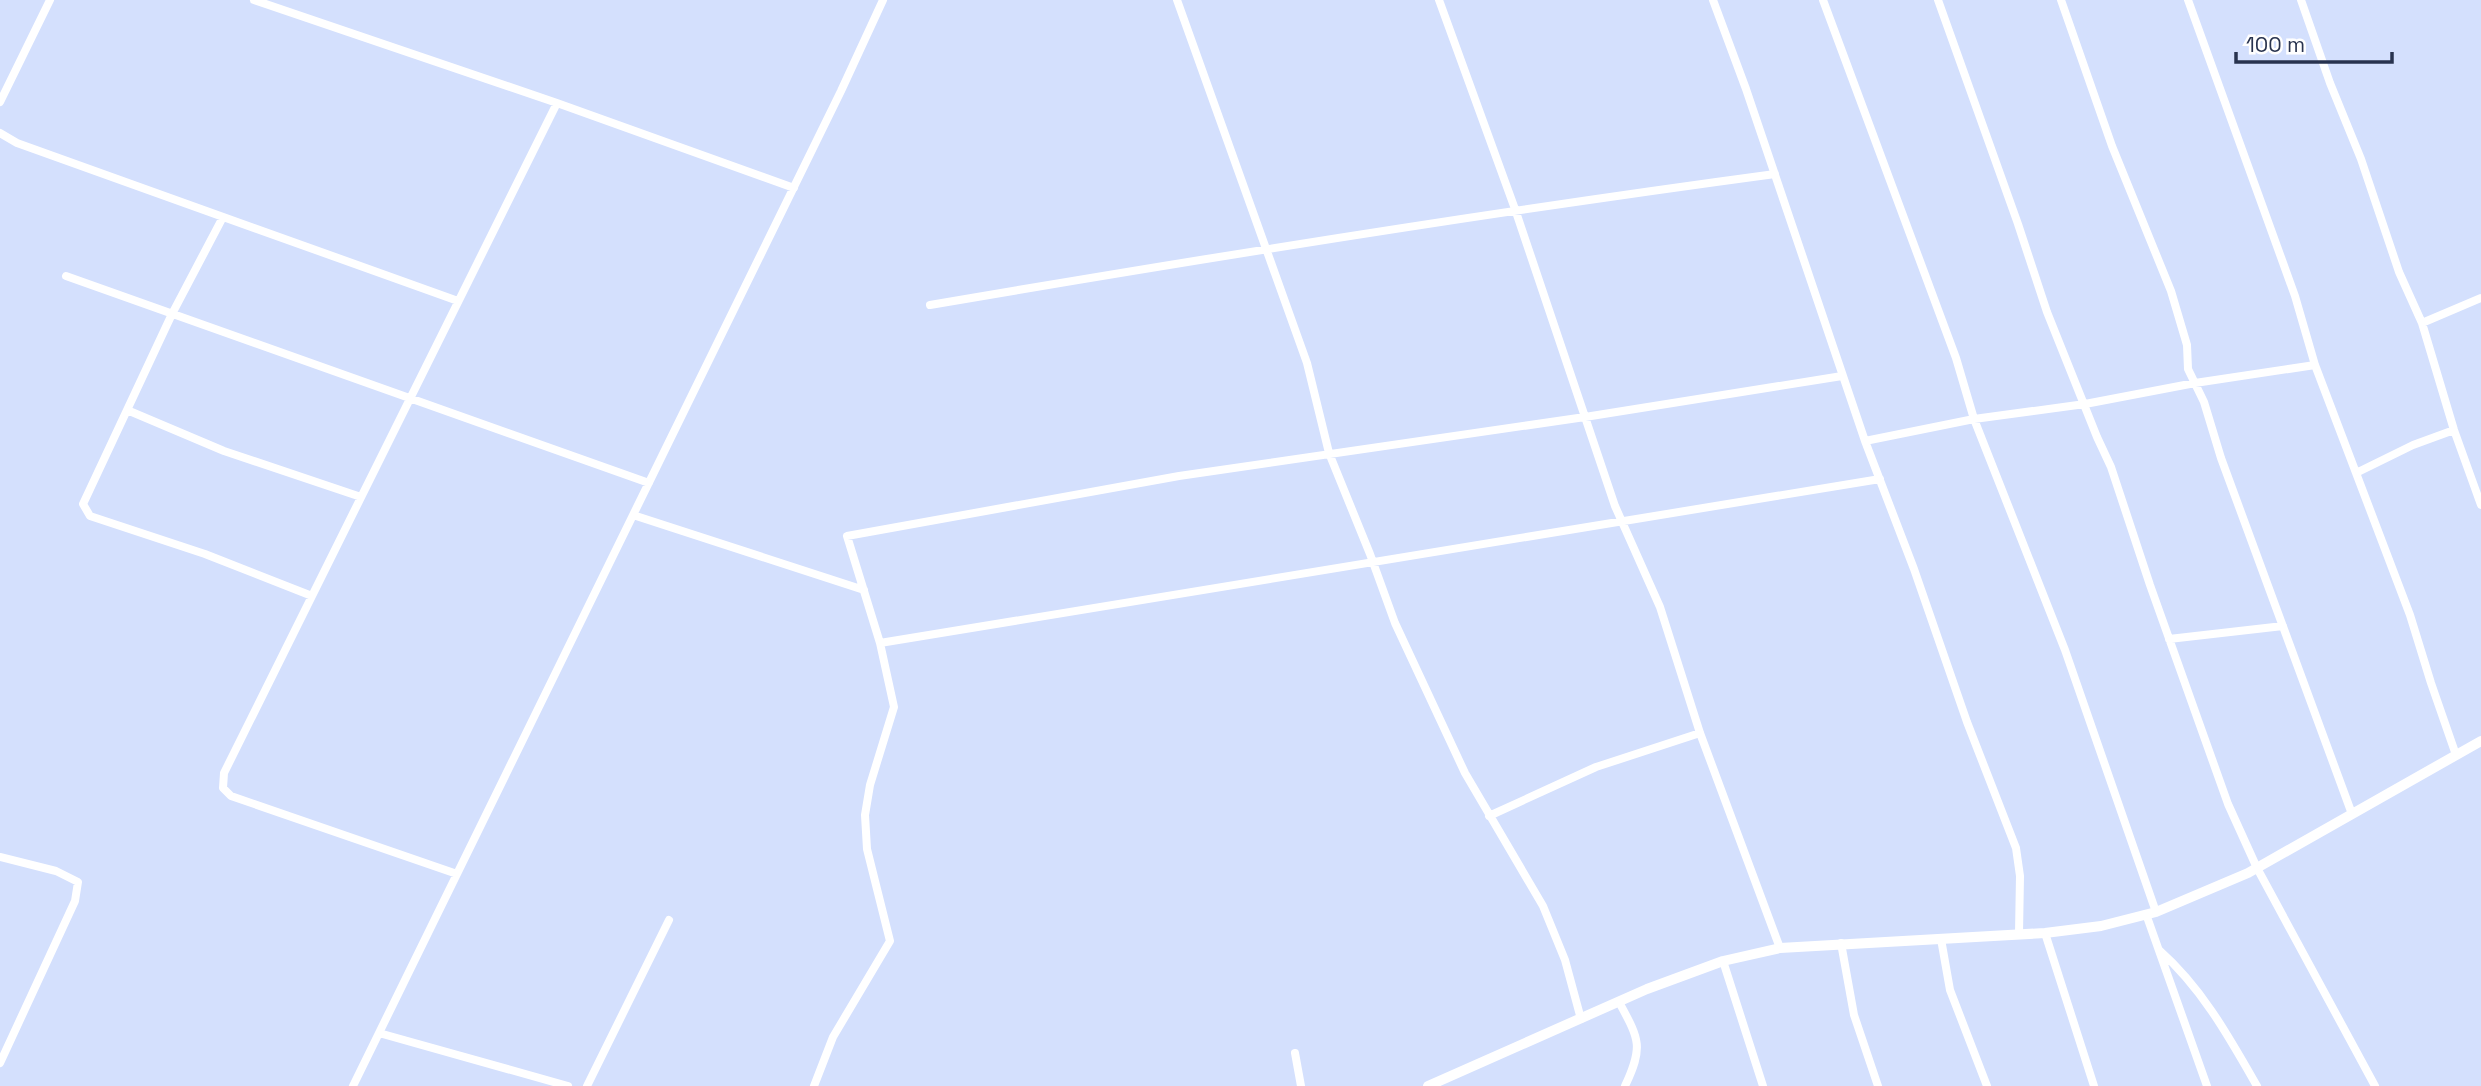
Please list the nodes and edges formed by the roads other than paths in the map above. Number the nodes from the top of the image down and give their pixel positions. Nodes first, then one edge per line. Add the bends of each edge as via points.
1 (50, 0) edge
2 (254, 0) edge
3 (883, 0) edge
4 (1177, 0) edge
5 (1439, 0) edge
6 (1713, 0) edge
7 (1823, 0) edge
8 (1937, 0) edge
9 (2061, 0) edge
10 (2188, 0) edge
11 (2301, 0) edge
12 (0, 102) edge
13 (556, 103) junction
14 (0, 133) edge
15 (1774, 173) junction
16 (794, 188) junction
17 (1515, 209) junction
18 (223, 217) junction
19 (1266, 248) junction
20 (66, 276) dead end
21 (2481, 298) edge
22 (458, 301) junction
23 (930, 305) dead end
24 (172, 314) junction
25 (2422, 323) junction
26 (2315, 365) junction
27 (1842, 376) junction
28 (2195, 383) junction
29 (409, 399) junction
30 (2085, 404) junction
31 (127, 410) junction
32 (1585, 417) junction
33 (1974, 419) junction
34 (2454, 430) junction
35 (1865, 441) junction
36 (1329, 453) junction
37 (2356, 473) junction
38 (1880, 479) junction
39 (649, 483) junction
40 (361, 497) junction
41 (2481, 505) edge
42 (633, 515) junction
43 (1622, 522) junction
44 (1373, 562) junction
45 (864, 590) junction
46 (312, 596) junction
47 (2283, 626) junction
48 (2169, 639) junction
49 (880, 643) junction
50 (1700, 733) junction
51 (2481, 741) edge
52 (2456, 755) junction
53 (2352, 814) junction
54 (1489, 816) junction
55 (0, 857) edge
56 (2257, 868) junction
57 (457, 874) junction
58 (2151, 913) junction
59 (669, 920) dead end
60 (2019, 933) junction
61 (2045, 933) junction
62 (1941, 939) junction
63 (1841, 943) junction
64 (1780, 948) junction
65 (2159, 950) junction
66 (1723, 961) junction
67 (1619, 1002) junction
68 (1581, 1019) junction
69 (379, 1033) junction
70 (1296, 1052) dead end
71 (0, 1063) edge
72 (354, 1086) edge
73 (568, 1086) edge
74 (587, 1086) edge
75 (814, 1086) edge
76 (1301, 1086) edge
77 (1427, 1086) edge
78 (1625, 1086) edge
79 (1763, 1086) edge
80 (1878, 1086) edge
81 (1987, 1086) edge
82 (2094, 1086) edge
83 (2207, 1086) edge
84 (2257, 1086) edge
85 (2375, 1086) edge

1 - 12 street
2 - 13 street
3 - 16 street
4 - 19 street
5 - 17 street
6 - 15 street
7 - 33 street via 1956,358
8 - 30 street via 2045,305
9 - 28 street via 2112,146 2171,291
10 - 26 street via 2295,296
11 - 25 street via 2399,272
13 - 16 street
13 - 22 street
14 - 18 street
15 - 17 street
15 - 27 street
16 - 39 street
17 - 19 street
17 - 32 street
18 - 22 street
18 - 24 street
19 - 23 street
19 - 36 street via 1307,363
20 - 24 street
21 - 25 street
22 - 29 street
24 - 29 street
24 - 31 street
25 - 34 street
26 - 28 street
26 - 37 street
27 - 32 street
27 - 35 street
28 - 30 street
28 - 47 street
29 - 39 street
29 - 40 street
30 - 33 street
30 - 48 street via 2112,467
31 - 40 street via 224,451
31 - 46 street via 83,504 90,516
32 - 36 street
32 - 43 street
33 - 35 street
33 - 58 street via 2065,650
34 - 37 street
34 - 41 street
35 - 38 street
36 - 44 street
36 - 45 street via 847,536
37 - 52 street
38 - 43 street
38 - 60 street via 2016,848
39 - 42 street
40 - 46 street
42 - 45 street
42 - 57 street
43 - 44 street
43 - 50 street via 1660,607
44 - 49 street
44 - 54 street via 1395,623
45 - 49 street
46 - 57 street via 224,773 223,788 231,796
47 - 48 street
47 - 53 street
48 - 56 street via 2228,804
49 - 75 street via 894,707 865,815 867,849 890,941 833,1037
50 - 54 street via 1596,767
50 - 64 street
51 - 52 street
52 - 53 street
53 - 56 street
54 - 68 street via 1543,906 1565,960
55 - 71 street via 56,871 78,882 75,901
56 - 58 street
56 - 85 street
57 - 69 street
58 - 61 street via 2101,926
58 - 65 street
59 - 74 street
60 - 61 street
60 - 62 street
61 - 82 street
62 - 63 street
62 - 81 street via 1950,990
63 - 64 street
63 - 80 street via 1854,1015
64 - 66 street
65 - 83 street
65 - 84 street via 2203,997
66 - 67 street
66 - 79 street
67 - 68 street
67 - 78 street via 1636,1034 1638,1052
68 - 77 street
69 - 72 street
69 - 73 street
70 - 76 street

